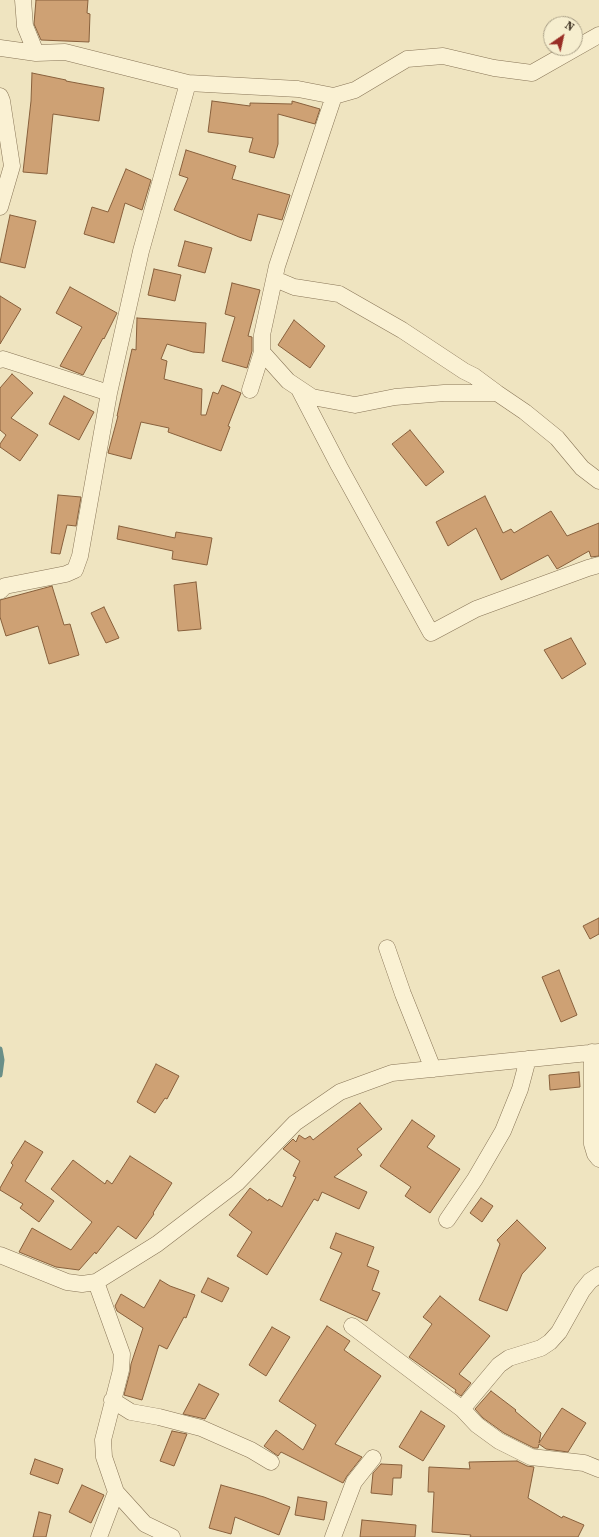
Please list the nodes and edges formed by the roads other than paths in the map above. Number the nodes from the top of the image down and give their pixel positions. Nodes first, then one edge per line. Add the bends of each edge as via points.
1 (23, 0) edge
2 (25, 26) junction
3 (599, 35) edge
4 (6, 49) edge
5 (36, 53) junction
6 (188, 82) junction
7 (334, 96) junction
8 (1, 99) edge
9 (0, 207) edge
10 (275, 279) junction
11 (262, 352) junction
12 (0, 360) edge
13 (299, 389) junction
14 (250, 390) dead end
15 (109, 393) junction
16 (497, 393) junction
17 (599, 481) edge
18 (599, 565) edge
19 (0, 591) edge
20 (387, 948) dead end
21 (596, 1052) edge
22 (528, 1059) junction
23 (433, 1069) junction
24 (599, 1159) edge
25 (447, 1220) dead end
26 (0, 1255) edge
27 (599, 1275) edge
28 (89, 1283) junction
29 (352, 1326) dead end
30 (112, 1400) junction
31 (462, 1409) junction
32 (373, 1458) dead end
33 (271, 1462) dead end
34 (599, 1469) edge
35 (116, 1492) junction
36 (98, 1537) edge
37 (172, 1537) edge
38 (334, 1537) edge

1 - 2 street
2 - 4 street
2 - 5 street
3 - 7 street via 532,73 494,68 443,56 407,59 355,90
4 - 5 street
5 - 6 street via 65,52
6 - 7 street via 298,89
6 - 15 street via 140,251
7 - 10 street via 291,222
8 - 9 street via 12,166
10 - 11 street via 262,335
10 - 16 street via 294,287 339,294 402,330
11 - 13 street via 288,381
11 - 14 street
12 - 15 street
13 - 16 street via 312,397 355,405 395,397 444,393
13 - 18 street via 431,633 476,609
15 - 19 street via 80,556 75,570 5,586
16 - 17 street via 557,438 582,468
20 - 23 street
21 - 22 street
21 - 24 street via 592,1144
22 - 23 street
22 - 25 street via 520,1089 503,1131
23 - 28 street via 392,1073 340,1092 295,1123 237,1183 157,1244
26 - 28 street via 67,1282
27 - 31 street via 582,1291 559,1332 550,1342 541,1348 509,1358 499,1365
28 - 30 street via 101,1297 122,1354 121,1370
29 - 31 street
30 - 33 street via 131,1412 200,1428 251,1450
30 - 35 street via 103,1440 104,1457
31 - 34 street via 477,1425 499,1441 531,1457 584,1464
32 - 38 street via 354,1482
35 - 36 street
35 - 37 street via 145,1524

